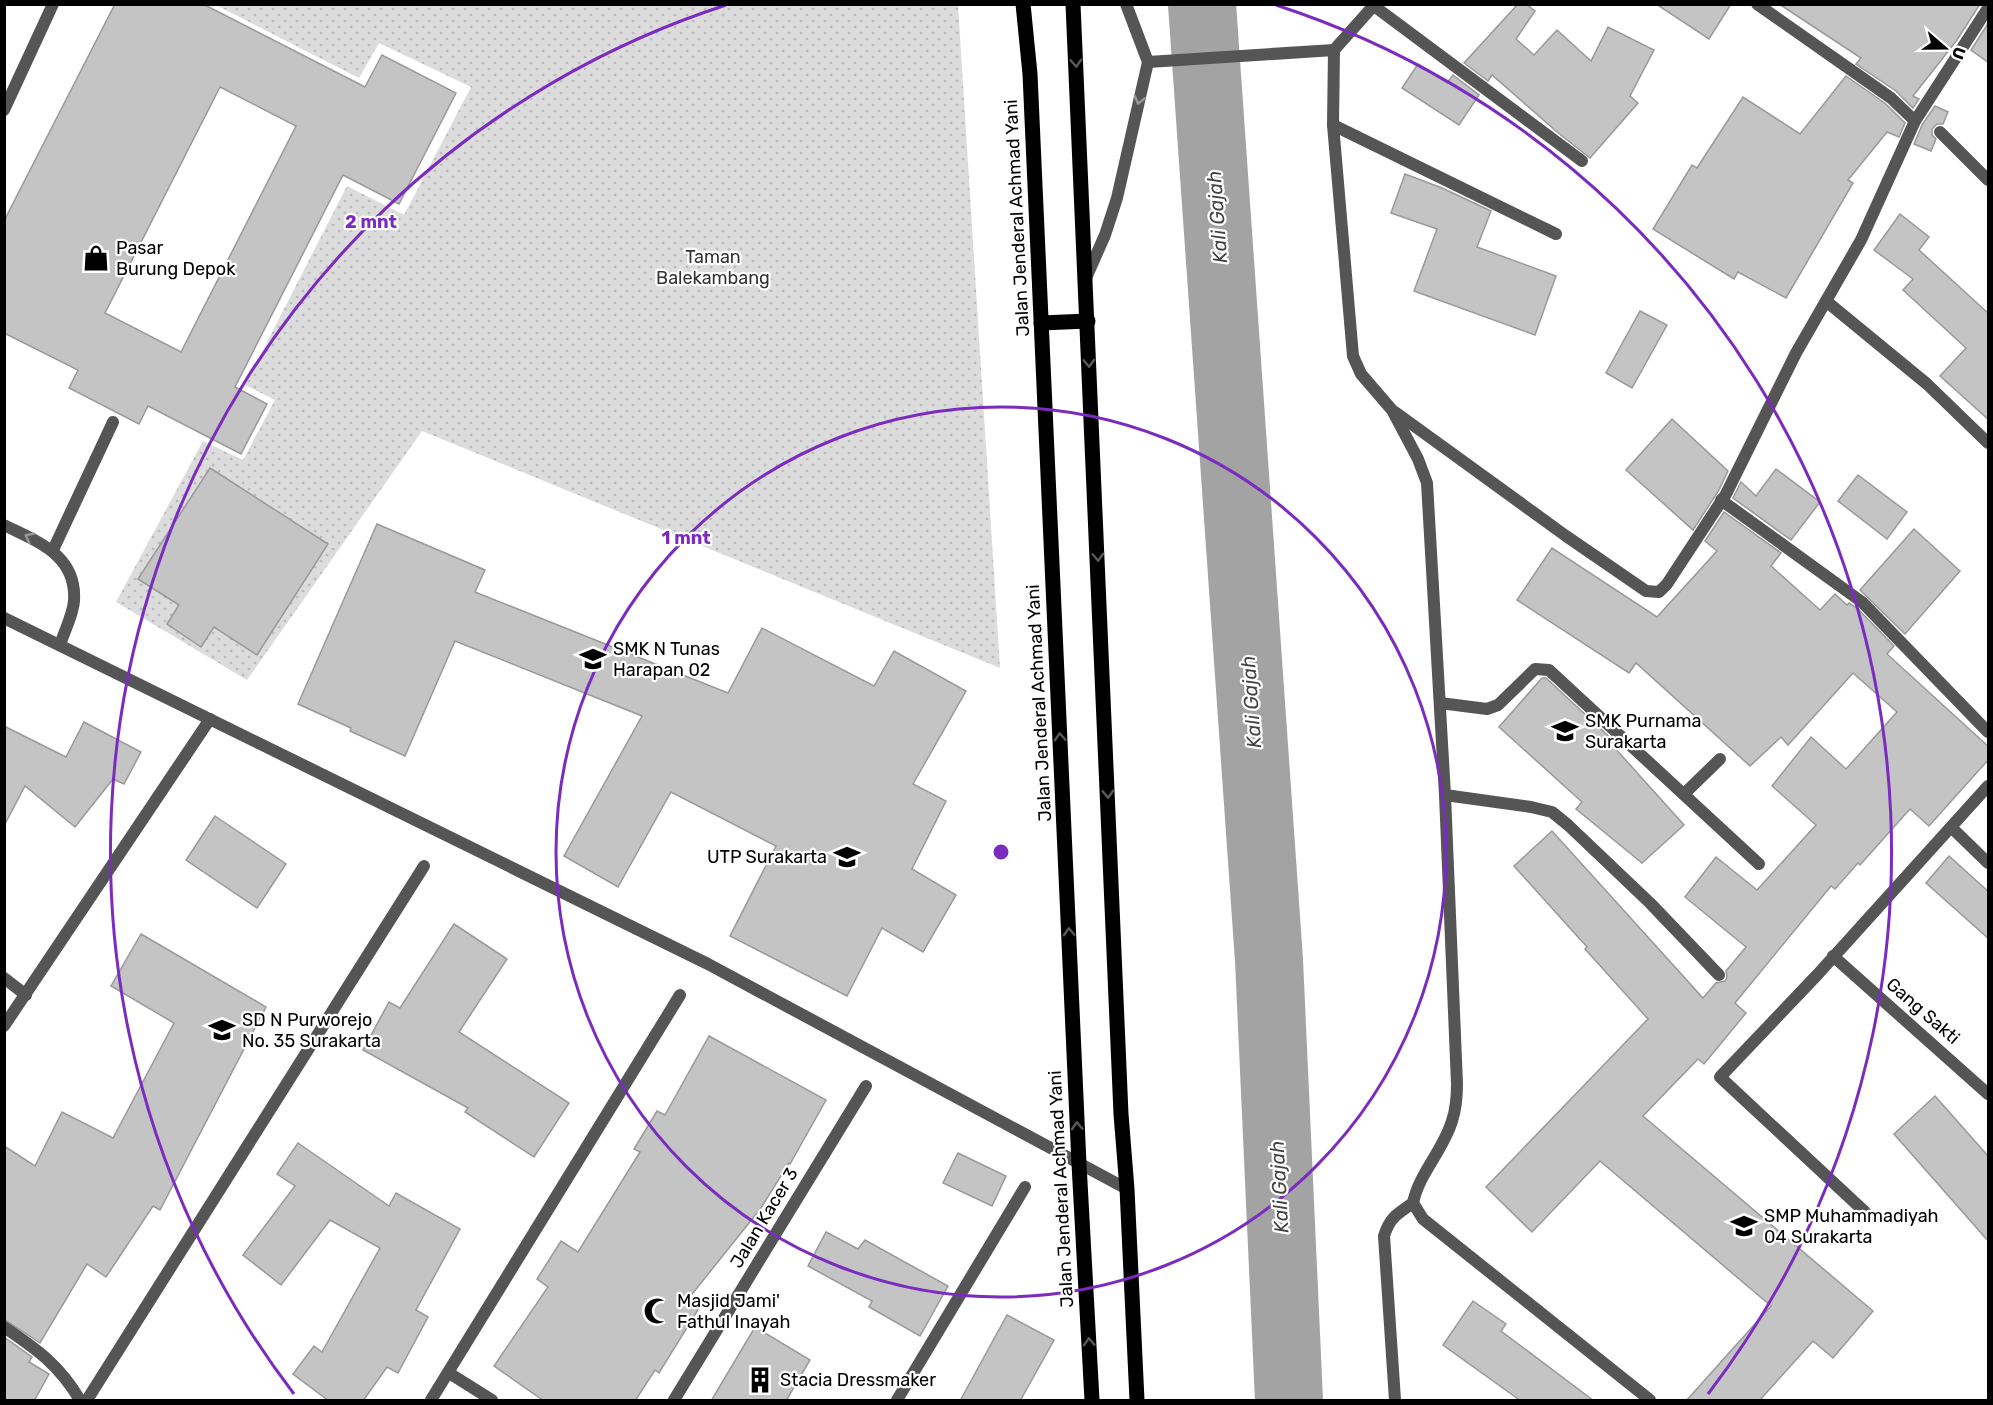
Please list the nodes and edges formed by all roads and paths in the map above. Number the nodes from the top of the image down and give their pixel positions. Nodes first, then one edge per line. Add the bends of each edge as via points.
1 (52, 4) edge
2 (1023, 4) edge
3 (1073, 4) edge
4 (1126, 4) edge
5 (1757, 4) edge
6 (1374, 5) edge
7 (1989, 8) edge
8 (1334, 50) junction
9 (1148, 62) junction
10 (4, 110) edge
11 (1915, 121) junction
12 (1333, 125) junction
13 (1940, 132) dead end
14 (1582, 161) dead end
15 (1989, 180) edge
16 (1556, 234) dead end
17 (1085, 279) junction
18 (1826, 301) junction
19 (1088, 321) junction
20 (1041, 323) junction
21 (1392, 410) junction
22 (113, 422) dead end
23 (1989, 443) edge
24 (1721, 500) junction
25 (4, 525) edge
26 (53, 550) junction
27 (4, 618) edge
28 (60, 645) junction
29 (1440, 703) junction
30 (210, 719) junction
31 (1989, 732) edge
32 (1720, 759) dead end
33 (1989, 786) edge
34 (1684, 794) junction
35 (1445, 795) junction
36 (1951, 826) junction
37 (1989, 863) edge
38 (1759, 864) dead end
39 (424, 866) dead end
40 (1833, 956) junction
41 (1719, 975) dead end
42 (4, 978) edge
43 (26, 994) junction
44 (680, 995) dead end
45 (4, 1026) edge
46 (866, 1086) dead end
47 (1989, 1094) edge
48 (1079, 1164) junction
49 (1024, 1188) dead end
50 (1127, 1189) junction
51 (1413, 1203) junction
52 (1865, 1212) dead end
53 (4, 1327) edge
54 (449, 1373) junction
55 (80, 1401) edge
56 (87, 1401) edge
57 (431, 1401) edge
58 (492, 1401) edge
59 (674, 1401) edge
60 (897, 1401) edge
61 (1092, 1401) edge
62 (1137, 1401) edge
63 (1395, 1401) edge
64 (1650, 1401) edge

1 - 10 street
2 - 20 main road, Jalan Jenderal Achmad Yani via 1030,74
3 -> 17 main road
4 - 9 street
5 - 11 street via 1891,98
6 - 8 street
6 - 14 street
7 - 11 street
8 - 9 street
8 - 12 street
9 -> 17 street via 1117,198
11 - 18 street via 1861,240
12 - 16 street
12 - 21 street via 1353,356 1361,374
13 - 15 street
17 - 19 main road
18 - 23 street via 1927,384
18 - 24 street
19 - 20 main road
19 -> 50 main road
48 -> 20 main road, Jalan Jenderal Achmad Yani
21 - 24 street via 1646,591 1659,592 1667,584
21 - 29 street via 1427,483
22 - 26 street
24 - 31 street via 1862,602
26 -> 25 street
26 - 28 street via 72,579 74,602
27 - 28 street
28 - 30 street
29 - 34 street via 1487,709 1498,705 1536,669 1548,669
29 - 35 street
30 - 43 street
30 - 48 street via 708,964
32 - 34 street
33 - 36 street
34 - 38 street
35 - 41 street via 1551,812 1641,895
35 - 51 street via 1456,1103 1452,1123 1416,1188
36 - 37 street
36 - 40 street
39 - 56 street
40 - 47 street, Gang Sakti
40 - 52 street via 1720,1077
42 - 43 street
43 - 45 street
44 - 54 street
46 - 59 street, Jalan Kacer 3
48 - 50 street
61 -> 48 main road, Jalan Jenderal Achmad Yani
49 - 60 street
50 - 62 main road
51 - 63 street via 1395,1215 1384,1236
51 - 64 street via 1423,1219
53 - 55 street via 43,1354 68,1380
54 - 57 street
54 - 58 street

